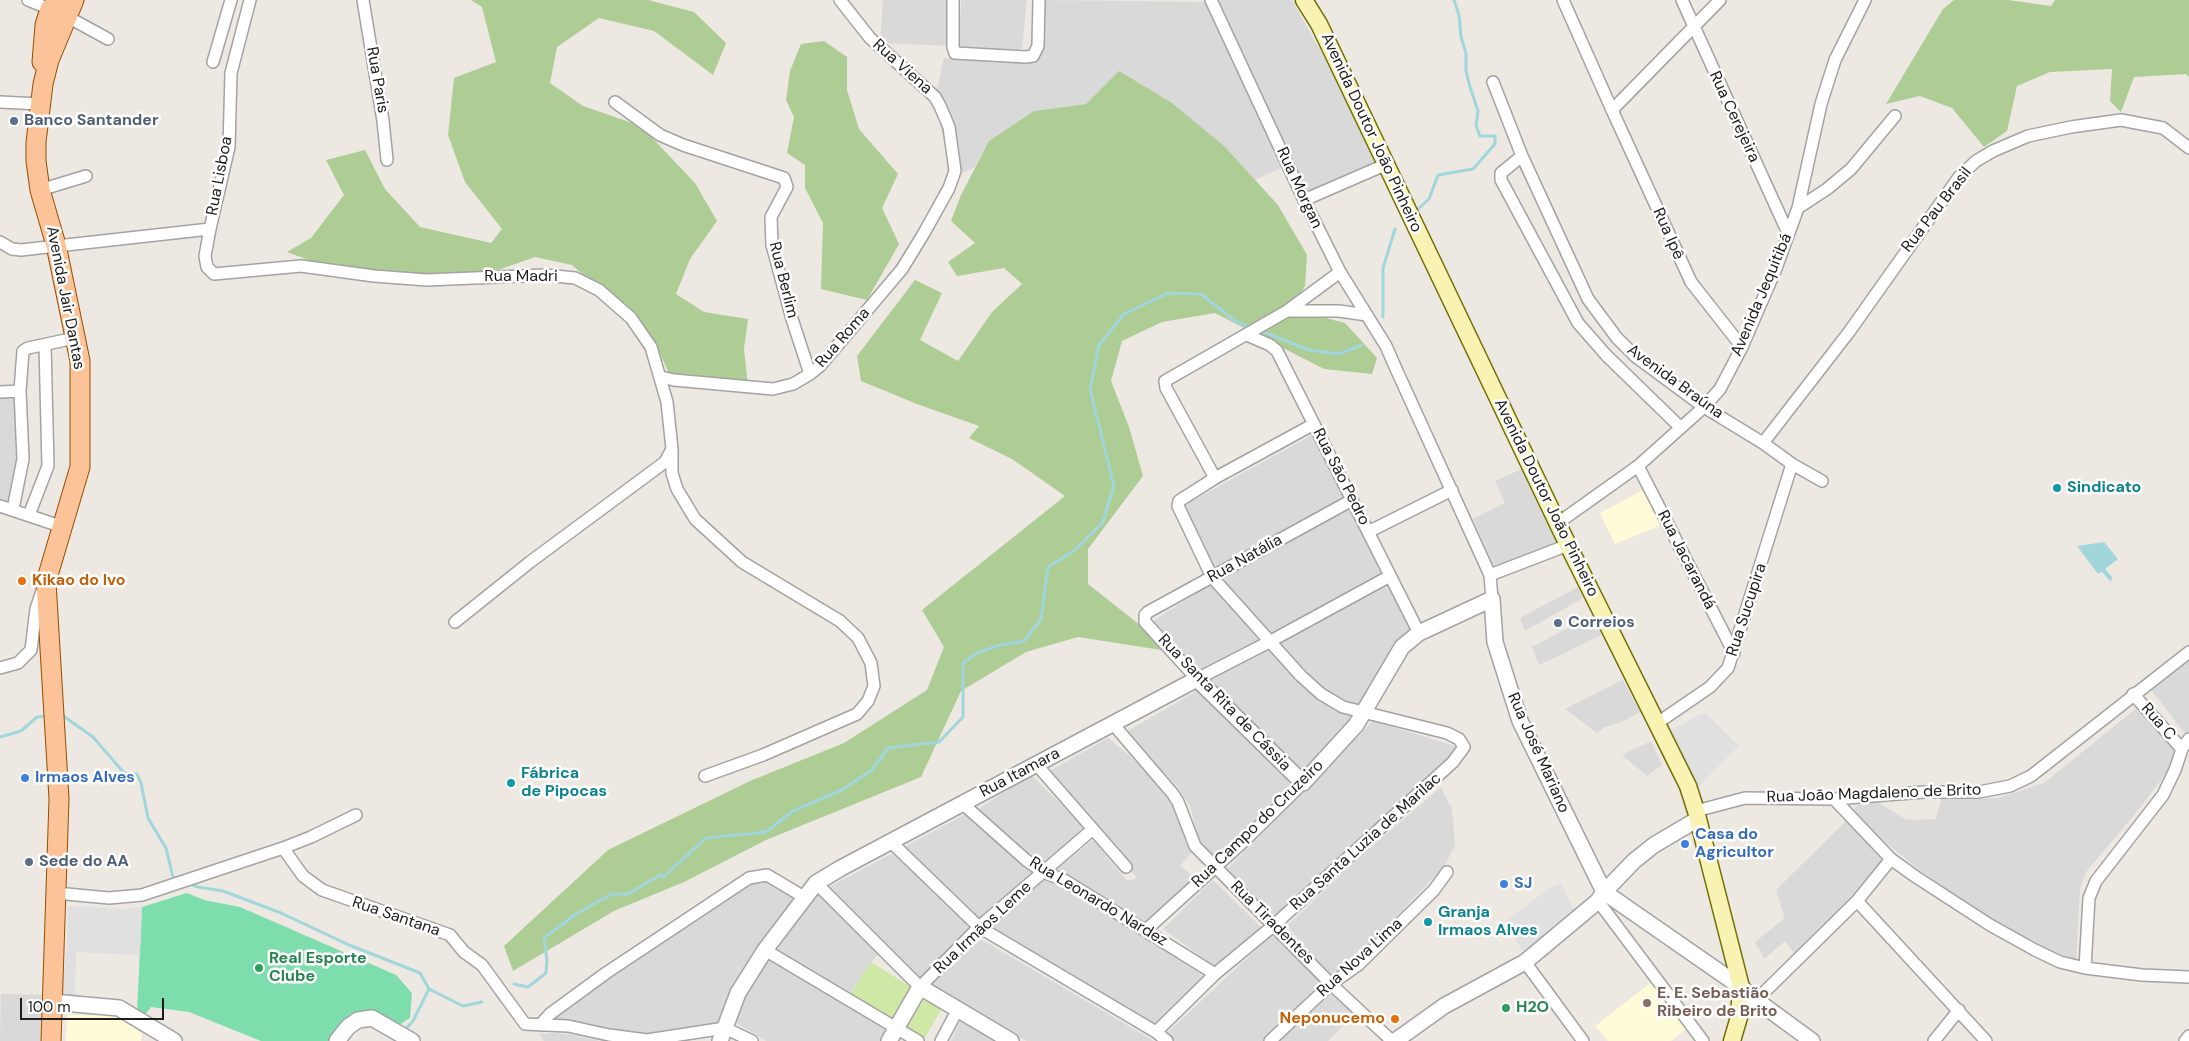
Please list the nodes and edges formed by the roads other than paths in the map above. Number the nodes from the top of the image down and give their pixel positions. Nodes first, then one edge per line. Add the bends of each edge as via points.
1 (28, 0) edge
2 (230, 0) edge
3 (250, 0) edge
4 (363, 0) edge
5 (840, 0) edge
6 (953, 0) edge
7 (1039, 0) edge
8 (1211, 0) edge
9 (1304, 0) edge
10 (1563, 0) edge
11 (1682, 0) edge
12 (1720, 0) edge
13 (1865, 0) edge
14 (62, 6) edge
15 (1694, 27) junction
16 (108, 39) dead end
17 (212, 62) dead end
18 (1493, 82) dead end
19 (0, 102) edge
20 (615, 102) dead end
21 (40, 104) junction
22 (1612, 110) junction
23 (1895, 116) dead end
24 (2189, 148) edge
25 (1522, 156) junction
26 (387, 160) dead end
27 (1387, 164) junction
28 (955, 171) joint
29 (86, 176) dead end
30 (40, 190) junction
31 (1304, 200) junction
32 (1798, 208) junction
33 (210, 229) junction
34 (1788, 233) junction
35 (0, 242) edge
36 (56, 245) junction
37 (1340, 272) junction
38 (1588, 299) junction
39 (1571, 307) junction
40 (1287, 311) junction
41 (1367, 315) junction
42 (1247, 335) junction
43 (75, 338) junction
44 (44, 345) junction
45 (1742, 348) junction
46 (1398, 371) joint
47 (810, 374) junction
48 (661, 377) junction
49 (20, 391) junction
50 (0, 392) edge
51 (1704, 407) junction
52 (1314, 424) junction
53 (1680, 427) junction
54 (1763, 443) junction
55 (672, 449) junction
56 (1792, 464) junction
57 (1638, 466) junction
58 (1215, 478) junction
59 (1822, 481) dead end
60 (1452, 490) junction
61 (1352, 500) junction
62 (0, 506) edge
63 (13, 510) junction
64 (28, 514) junction
65 (1558, 523) junction
66 (63, 527) junction
67 (1368, 532) junction
68 (1568, 545) junction
69 (1490, 575) junction
70 (1390, 576) junction
71 (1212, 577) junction
72 (46, 582) junction
73 (1492, 599) junction
74 (454, 622) dead end
75 (1145, 622) joint
76 (1419, 633) junction
77 (1269, 642) junction
78 (2189, 652) edge
79 (1734, 653) junction
80 (0, 668) edge
81 (1197, 679) junction
82 (2134, 694) junction
83 (1365, 713) junction
84 (1113, 724) junction
85 (1656, 724) junction
86 (2189, 739) edge
87 (2182, 749) junction
88 (1036, 764) junction
89 (706, 776) dead end
90 (1303, 783) junction
91 (1834, 799) junction
92 (963, 804) junction
93 (356, 815) dead end
94 (1697, 815) junction
95 (1093, 828) junction
96 (891, 842) junction
97 (283, 848) junction
98 (1892, 859) junction
99 (1216, 866) junction
100 (1126, 867) dead end
101 (1043, 872) junction
102 (1447, 872) dead end
103 (816, 883) junction
104 (56, 893) junction
105 (1601, 896) junction
106 (804, 897) junction
107 (1857, 901) junction
108 (1623, 905) junction
109 (1611, 917) junction
110 (1273, 926) junction
111 (979, 927) junction
112 (1146, 930) junction
113 (764, 950) junction
114 (1525, 962) junction
115 (2085, 968) junction
116 (1215, 974) junction
117 (2189, 977) edge
118 (1331, 984) junction
119 (920, 987) junction
120 (1741, 987) junction
121 (1756, 1000) junction
122 (53, 1002) junction
123 (958, 1010) junction
124 (1959, 1010) junction
125 (1739, 1017) junction
126 (540, 1025) junction
127 (1156, 1032) junction
128 (722, 1034) edge
129 (892, 1034) edge
130 (2189, 1036) edge
131 (51, 1041) edge
132 (174, 1041) edge
133 (336, 1041) edge
134 (412, 1041) edge
135 (752, 1041) edge
136 (918, 1041) edge
137 (941, 1041) edge
138 (1011, 1041) edge
139 (1167, 1041) edge
140 (1270, 1041) edge
141 (1394, 1041) edge
142 (1583, 1041) edge
143 (1703, 1041) edge
144 (1732, 1041) edge
145 (1812, 1041) edge
146 (1934, 1041) edge
147 (1986, 1041) edge
148 (2185, 1041) edge

1 - 14 street
2 - 17 street
3 - 33 street, Rua Lisboa via 231,73 229,147
4 - 26 street, Rua Paris
5 - 28 street, Rua Viena via 870,38 935,97 949,127
6 - 7 street via 955,53 1026,57 1034,56 1038,46
8 - 31 street, Rua Morgan
9 - 27 main road, Avenida Doutor João Pinheiro via 1319,24
10 - 22 street, Rua Ipê
11 - 15 street, Rua Cerejeira
12 - 15 street
13 - 32 street, Avenida Jequitibá via 1835,60 1821,104
14 - 16 street
14 - 21 main road, Avenida Jair Dantas via 45,25
15 - 22 street
15 - 34 street, Rua Cerejeira
18 - 25 street, Avenida Braúna
19 - 21 street
20 - 47 street, Rua Berlim via 660,135 785,179 787,187 771,217 772,245
21 - 30 main road, Avenida Jair Dantas via 36,161
22 - 45 street, Rua Ipê via 1691,282
23 - 32 street via 1850,169
24 - 54 street, Rua Pau Brasil via 2163,128 2121,120 2028,136 1976,161 1959,177 1849,332
25 - 38 street, Avenida Braúna
25 - 39 street via 1501,173 1501,180
27 - 31 street
27 - 65 main road, Avenida Doutor João Pinheiro
28 - 47 street, Rua Roma via 949,188 902,269
29 - 30 street
30 - 36 main road, Avenida Jair Dantas
31 - 37 street, Rua Morgan
32 - 34 street, Avenida Jequitibá
33 - 36 street, Rua Lisboa
33 - 48 street, Rua Madri via 205,256 207,267 214,274 301,266 427,280 545,275 575,278 599,290 631,318 651,348
34 - 45 street, Avenida Jequitibá
35 - 36 street, Rua Lisboa via 17,250
36 - 43 main road, Avenida Jair Dantas
37 - 40 street
37 - 41 street, Rua Morgan
38 - 39 street
38 - 51 street, Avenida Braúna via 1635,356
39 - 53 street via 1586,333
40 - 41 street
40 - 42 street
41 - 46 street, Rua Morgan
42 - 52 street, Rua São Pedro via 1277,351
42 - 58 street via 1165,381
43 - 44 street
43 - 66 main road, Avenida Jair Dantas via 80,361 82,453
44 - 49 street via 23,350
44 - 64 street via 48,466
45 - 51 street, Avenida Jequitibá via 1720,388
46 - 60 street, Rua José Mariano
47 - 48 street, Rua Roma via 794,384 773,389
48 - 55 street, Rua Madri
49 - 50 street
49 - 63 street via 23,459
51 - 53 street, Avenida Jequitibá
51 - 54 street, Avenida Braúna
52 - 58 street
52 - 61 street, Rua São Pedro
53 - 57 street, Avenida Jequitibá
54 - 56 street, Avenida Braúna
55 - 74 street via 665,462
55 - 89 street, Rua Madri via 672,473 677,489 695,519 742,562 840,621 858,638 867,654 874,686 858,714 763,756
56 - 59 street, Avenida Braúna
56 - 79 street, Rua Sucupira
57 - 65 street, Avenida Jequitibá
57 - 79 street, Rua Jacarandá
58 - 71 street via 1179,501 1178,506
60 - 67 street
60 - 69 street, Rua José Mariano
61 - 67 street, Rua São Pedro
61 - 71 street, Rua Natália
62 - 63 street
63 - 64 street
64 - 66 street
65 - 68 main road, Avenida Doutor João Pinheiro
66 - 72 main road, Avenida Jair Dantas
67 - 70 street, Rua São Pedro
68 - 69 street
68 - 85 main road, Avenida Doutor João Pinheiro
69 - 73 street, Rua José Mariano
70 - 76 street, Rua São Pedro
70 - 77 street, Rua Itamara
71 - 75 street, Rua Natália via 1148,612
71 - 77 street
72 - 80 street, Avenida Jair Dantas via 36,608 32,650 18,663
72 - 104 main road, Avenida Jair Dantas via 60,825
73 - 76 street, Rua Campo do Cruzeiro
73 - 105 street, Rua José Mariano via 1495,642 1520,721
75 - 81 street, Rua Santa Rita de Cássia
76 - 83 street, Rua Campo do Cruzeiro via 1398,653
77 - 81 street, Rua Itamara
77 - 83 street via 1321,694 1343,707
78 - 82 street, Rua João Magdaleno de Brito
79 - 85 street, Rua Sucupira via 1728,668 1710,687
81 - 84 street, Rua Itamara
81 - 90 street, Rua Santa Rita de Cássia
82 - 87 street, Rua C
82 - 91 street, Rua João Magdaleno de Brito via 2030,776 2010,786 1979,792 1924,792
83 - 90 street, Rua Campo do Cruzeiro
83 - 110 street, Rua Santa Luzia de Marilac via 1447,733 1464,744 1463,751
84 - 88 street, Rua Itamara
84 - 99 street, Rua Tiradentes via 1173,794 1191,839
85 - 94 main road, Avenida Doutor João Pinheiro via 1688,786
86 - 87 street
87 - 115 street via 2163,795 2096,881 2089,898
88 - 92 street, Rua Itamara
88 - 95 street
90 - 99 street, Rua Campo do Cruzeiro
91 - 94 street, Rua João Magdaleno de Brito via 1744,798
91 - 98 street
92 - 96 street, Rua Itamara
92 - 101 street, Rua Leonardo Nardez
93 - 97 street
94 - 105 street via 1634,861
94 - 120 main road, Avenida Doutor João Pinheiro
95 - 100 street
95 - 101 street, Rua Irmãos Leme
96 - 103 street, Rua Itamara
96 - 111 street
97 - 104 street via 176,885 127,897
97 - 126 street, Rua Santana via 303,876 322,890 450,935 464,952 482,965 525,1024
98 - 107 street
98 - 115 street via 1998,930 2060,962
99 - 110 street, Rua Tiradentes
99 - 112 street, Rua Campo do Cruzeiro
101 - 111 street, Rua Irmãos Leme
101 - 112 street, Rua Leonardo Nardez via 1064,880
102 - 118 street, Rua Nova Lima via 1434,890 1358,964
103 - 106 street, Rua Itamara
103 - 119 street
104 - 122 main road, Avenida Jair Dantas
105 - 108 street, Rua José Mariano
105 - 109 street
105 - 114 street
106 - 113 street, Rua Itamara
106 - 126 street via 767,875 750,878 606,973
107 - 121 street
107 - 124 street
108 - 109 street
108 - 120 street, Rua José Mariano
109 - 143 street
110 - 116 street, Rua Santa Luzia de Marilac
110 - 118 street, Rua Tiradentes
111 - 119 street, Rua Irmãos Leme
111 - 127 street
112 - 116 street, Rua Leonardo Nardez
113 - 128 street, Rua Itamara via 742,985
113 - 129 street
114 - 141 street via 1444,1006
114 - 142 street
115 - 117 street
116 - 127 street, Rua Santa Luzia de Marilac
118 - 140 street, Rua Nova Lima
118 - 141 street, Rua Tiradentes
119 - 123 street
119 - 129 street, Rua Irmãos Leme
120 - 121 street, Rua José Mariano
120 - 125 main road, Avenida Doutor João Pinheiro
121 - 125 street
121 - 145 street, Rua José Mariano
122 - 131 main road, Avenida Jair Dantas
122 - 132 street via 119,1008
123 - 137 street
123 - 138 street
124 - 146 street
124 - 147 street
125 - 144 main road, Avenida Doutor João Pinheiro
126 - 128 street, Rua Santana via 568,1026 647,1040
127 - 139 street
128 - 135 street
129 - 136 street
130 - 148 street
133 - 134 street via 348,1028 365,1018 376,1019

